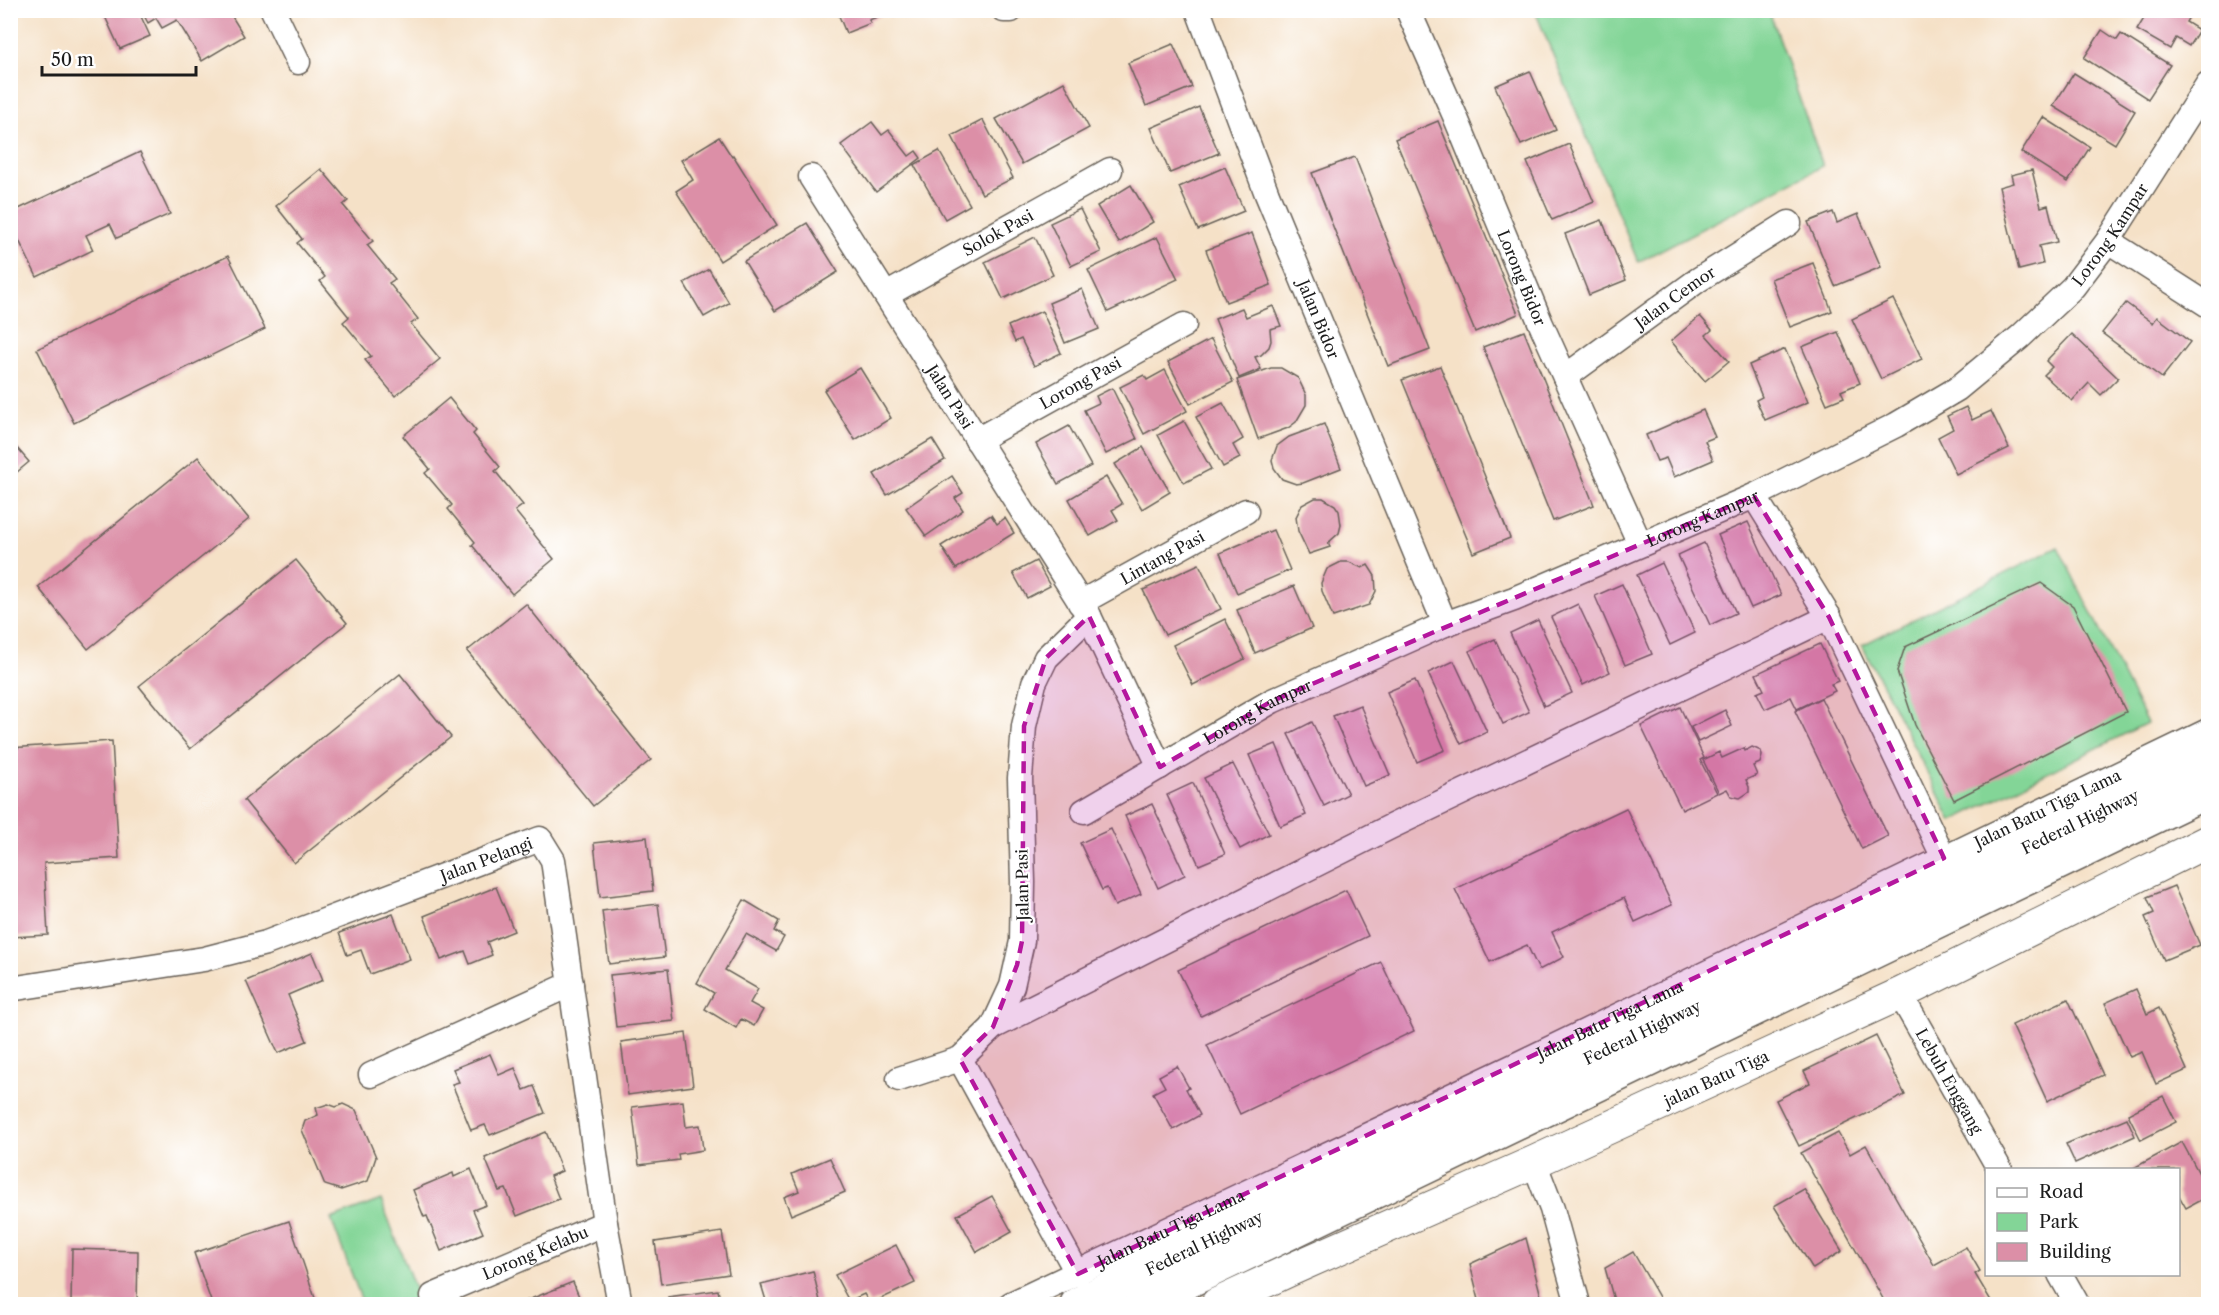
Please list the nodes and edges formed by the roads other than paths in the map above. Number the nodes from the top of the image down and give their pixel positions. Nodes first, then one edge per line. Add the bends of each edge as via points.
1 (273, 10) edge
2 (1004, 10) edge
3 (1011, 10) edge
4 (1197, 10) edge
5 (1408, 10) edge
6 (298, 62) dead end
7 (2208, 84) edge
8 (1110, 170) dead end
9 (811, 177) dead end
10 (1789, 223) dead end
11 (2108, 241) junction
12 (886, 295) junction
13 (2208, 304) edge
14 (1184, 325) dead end
15 (1565, 377) junction
16 (977, 440) junction
17 (1754, 496) junction
18 (1246, 510) dead end
19 (1640, 544) junction
20 (1084, 609) junction
21 (1829, 617) junction
22 (1445, 624) junction
23 (2208, 731) edge
24 (2208, 760) edge
25 (1160, 767) junction
26 (2208, 791) edge
27 (1084, 811) dead end
28 (2208, 841) edge
29 (1944, 858) junction
30 (571, 984) junction
31 (10, 989) edge
32 (1900, 994) junction
33 (993, 1027) junction
34 (960, 1059) junction
35 (371, 1075) dead end
36 (899, 1079) dead end
37 (1534, 1162) junction
38 (1999, 1168) edge
39 (605, 1223) junction
40 (2061, 1276) edge
41 (1077, 1289) edge
42 (433, 1296) dead end
43 (620, 1305) edge
44 (1011, 1305) edge
45 (1141, 1305) edge
46 (1217, 1305) edge
47 (1578, 1305) edge
48 (2077, 1305) edge

1 - 6 street
2 - 3 street
4 - 22 street, Jalan Bidor via 1272,204
5 - 15 street, Lorong Bidor
7 - 11 street, Lorong Kampar
8 - 12 street, Solok Pasi
9 - 12 street, Jalan Pasi
10 - 15 street, Jalan Cemor via 1698,280
11 - 13 street
11 - 17 street, Lorong Kampar via 2073,287 1957,389 1896,425
12 - 16 street, Jalan Pasi
14 - 16 street, Lorong Pasi
15 - 19 street, Lorong Bidor
16 - 20 street, Jalan Pasi
17 - 19 street, Lorong Kampar
17 - 21 street
18 - 20 street, Lintang Pasi
19 - 22 street, Lorong Kampar via 1514,599
20 - 25 street, Jalan Pasi
20 - 33 street, Jalan Pasi via 1046,658 1034,683 1023,726 1022,941 1012,986
21 - 29 street
21 - 33 street via 1390,827
22 - 25 street, Lorong Kampar via 1272,701
23 - 29 street, Jalan Batu Tiga Lama
24 - 41 highway, Federal Highway
25 - 27 street, Lorong Kampar
26 - 45 highway, Federal Highway
28 - 32 street, jalan Batu Tiga
29 - 41 street, Jalan Batu Tiga Lama via 1499,1074
30 - 31 street, Jalan Pelangi via 553,860 540,839 266,943 204,959
30 - 35 street
30 - 39 street, Jalan Pelangi
32 - 37 street, jalan Batu Tiga
32 - 38 street, Lebuh Enggang
33 - 34 street
34 - 36 street
34 - 41 street
37 - 46 street, jalan Batu Tiga
37 - 47 street via 1552,1209
39 - 42 street, Lorong Kelabu
39 - 43 street, Jalan Pelangi
40 - 48 street
41 - 44 street, Jalan Batu Tiga Lama

